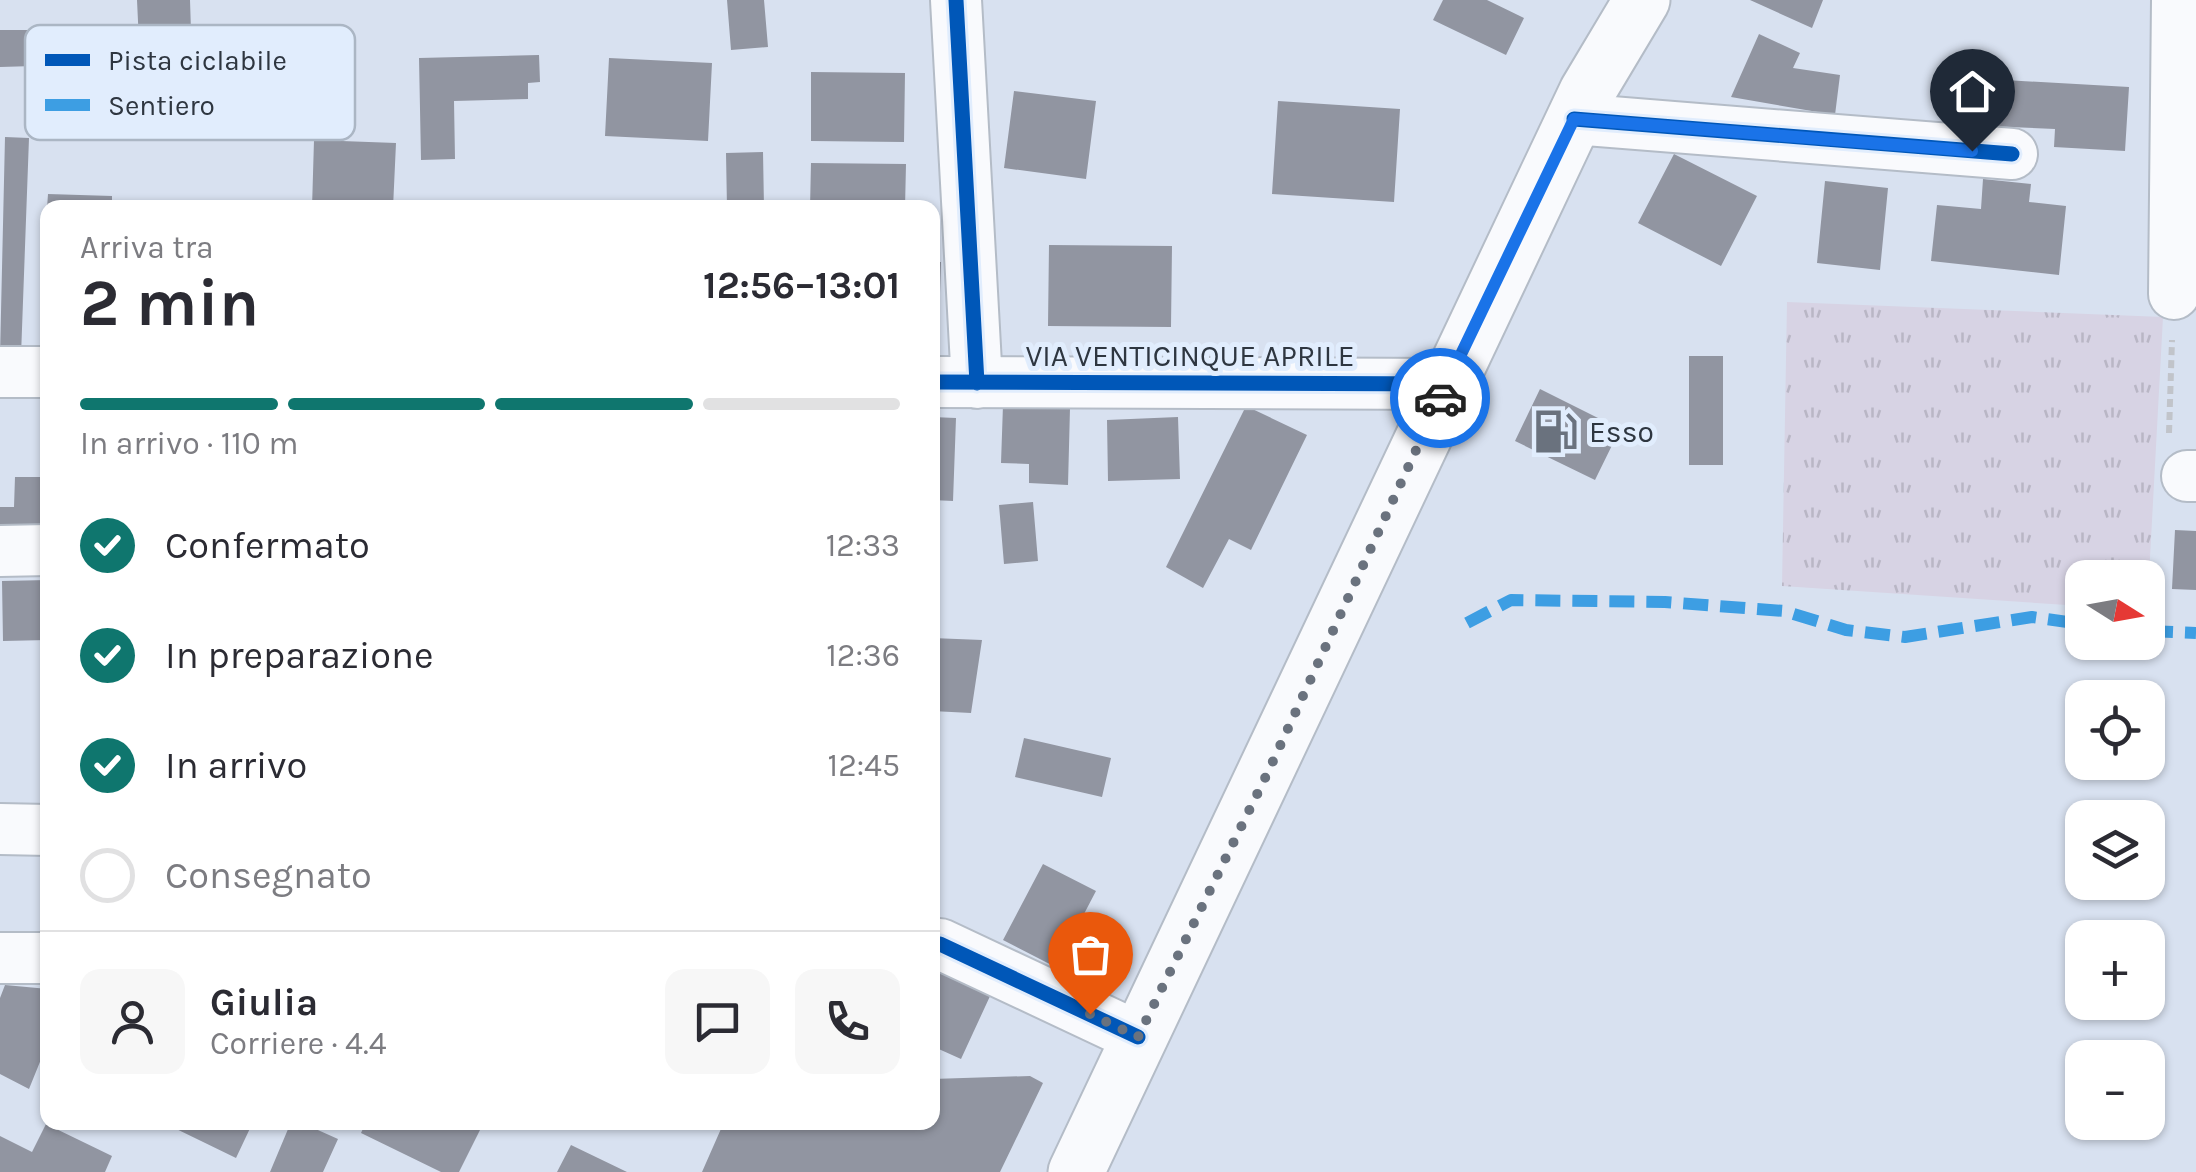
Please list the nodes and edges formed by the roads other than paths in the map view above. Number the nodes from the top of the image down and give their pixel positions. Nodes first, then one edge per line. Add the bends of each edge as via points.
1 (956, 0) edge
2 (1620, 0) edge
3 (1642, 0) edge
4 (2177, 0) edge
5 (1581, 105) junction
6 (2012, 154) dead end
7 (2174, 294) road end
8 (0, 372) edge
9 (40, 372) edge
10 (955, 383) edge
11 (1447, 384) junction
12 (40, 550) edge
13 (0, 551) edge
14 (0, 828) edge
15 (40, 830) edge
16 (940, 944) edge
17 (0, 958) edge
18 (40, 958) edge
19 (1138, 1037) junction
20 (1076, 1172) edge

1 - 10 street
2 - 5 main road
3 - 5 main road
4 - 7 street
5 - 6 street
5 - 11 main road
8 - 9 street
10 - 11 street, VIA VENTICINQUE APRILE
11 - 19 main road
12 - 13 street
14 - 15 street
16 - 19 street
17 - 18 street
19 - 20 main road

